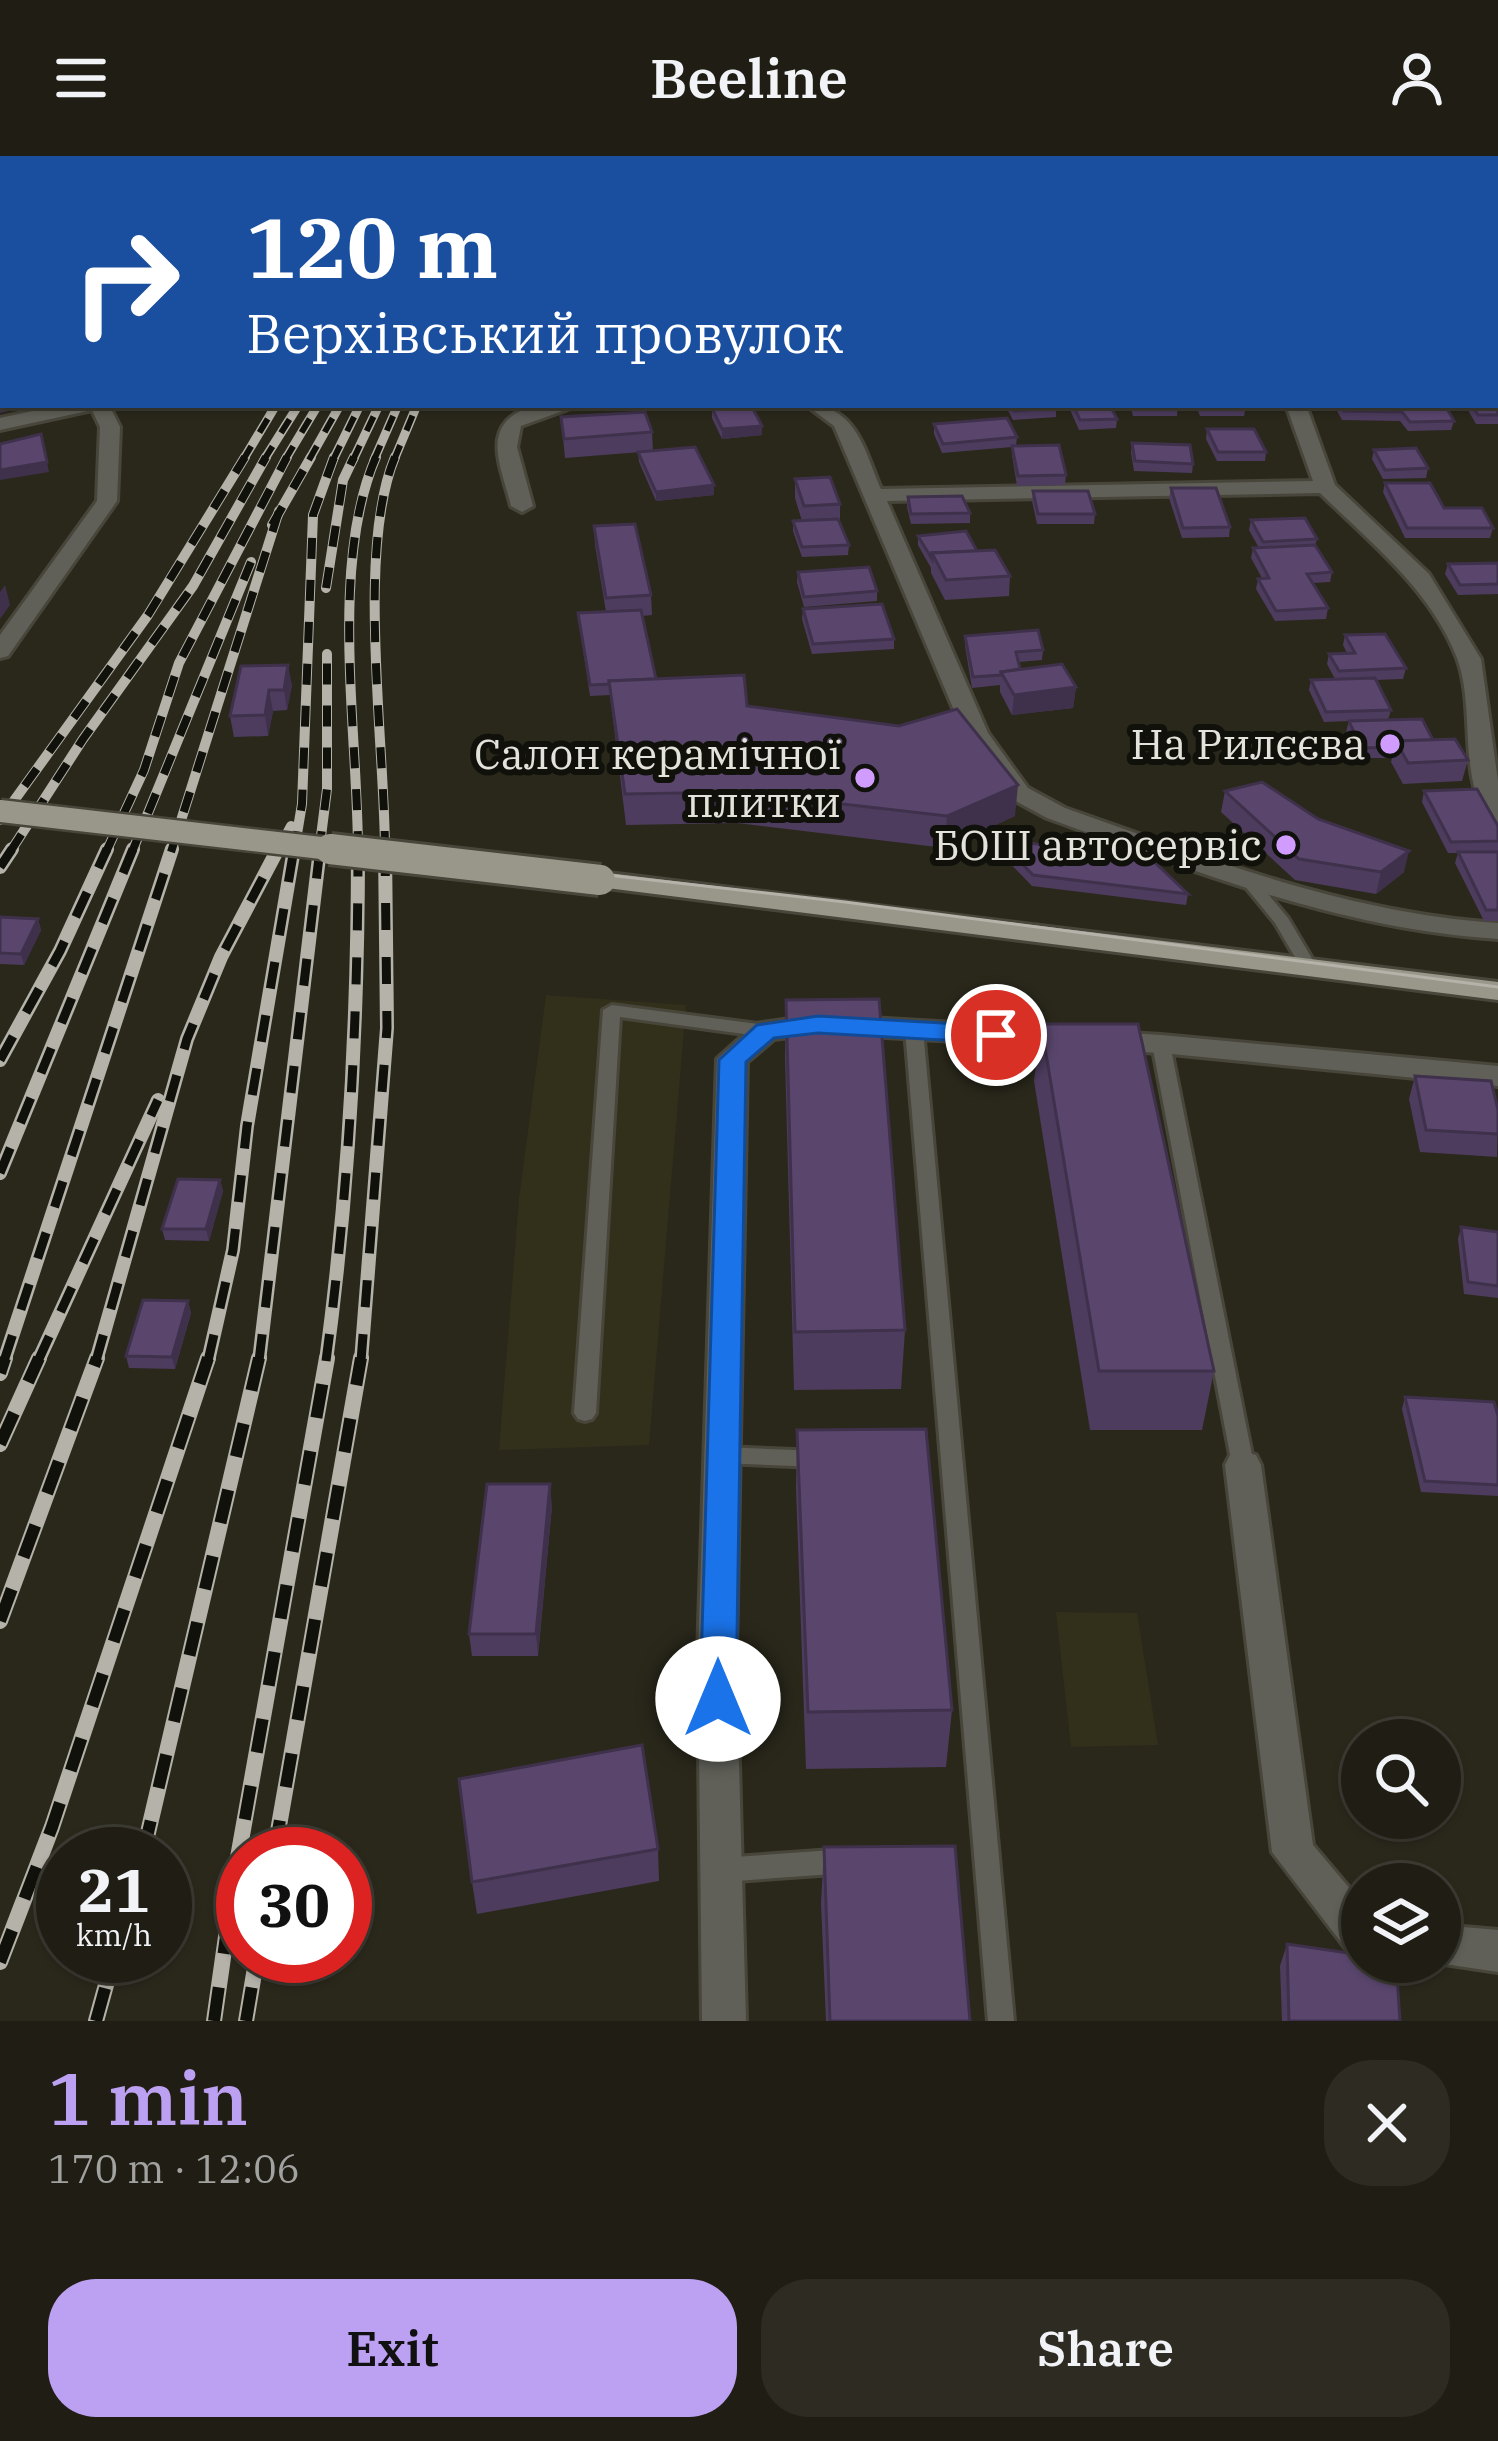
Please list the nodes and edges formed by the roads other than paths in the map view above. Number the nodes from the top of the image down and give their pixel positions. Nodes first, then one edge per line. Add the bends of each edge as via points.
1 (73, 408) edge
2 (100, 408) edge
3 (548, 408) edge
4 (820, 408) edge
5 (1297, 408) edge
6 (0, 424) edge
7 (1325, 487) junction
8 (874, 495) junction
9 (522, 506) dead end
10 (0, 651) edge
11 (0, 812) edge
12 (1498, 816) edge
13 (1247, 879) junction
14 (1498, 932) edge
15 (1310, 967) junction
16 (1498, 991) edge
17 (914, 1030) junction
18 (766, 1031) junction
19 (1161, 1044) junction
20 (1498, 1076) edge
21 (586, 1412) dead end
22 (722, 1456) junction
23 (831, 1459) edge
24 (1244, 1465) joint
25 (874, 1860) edge
26 (721, 1870) junction
27 (1341, 1910) edge
28 (1461, 1947) edge
29 (1498, 1951) edge
30 (724, 2021) edge
31 (1001, 2021) edge

1 - 6 street
2 - 10 street via 110,427 107,501
3 - 9 street via 527,411 508,427
4 - 8 street via 843,423
5 - 7 street
7 - 8 street
7 - 12 street via 1420,579 1469,658 1488,800
8 - 13 street via 976,734 1019,793
11 - 15 main road, bridge
13 - 14 street via 1388,918
13 - 15 lane
15 - 16 main road
17 - 18 street via 818,1024
17 - 19 street
17 - 31 lane via 939,1463 973,1853
18 - 21 lane via 612,1010
18 - 22 street via 732,1060
19 - 20 street
19 - 24 lane
22 - 23 lane
22 - 26 street
24 - 27 street via 1293,1852
25 - 26 lane
26 - 30 street
28 - 29 street

